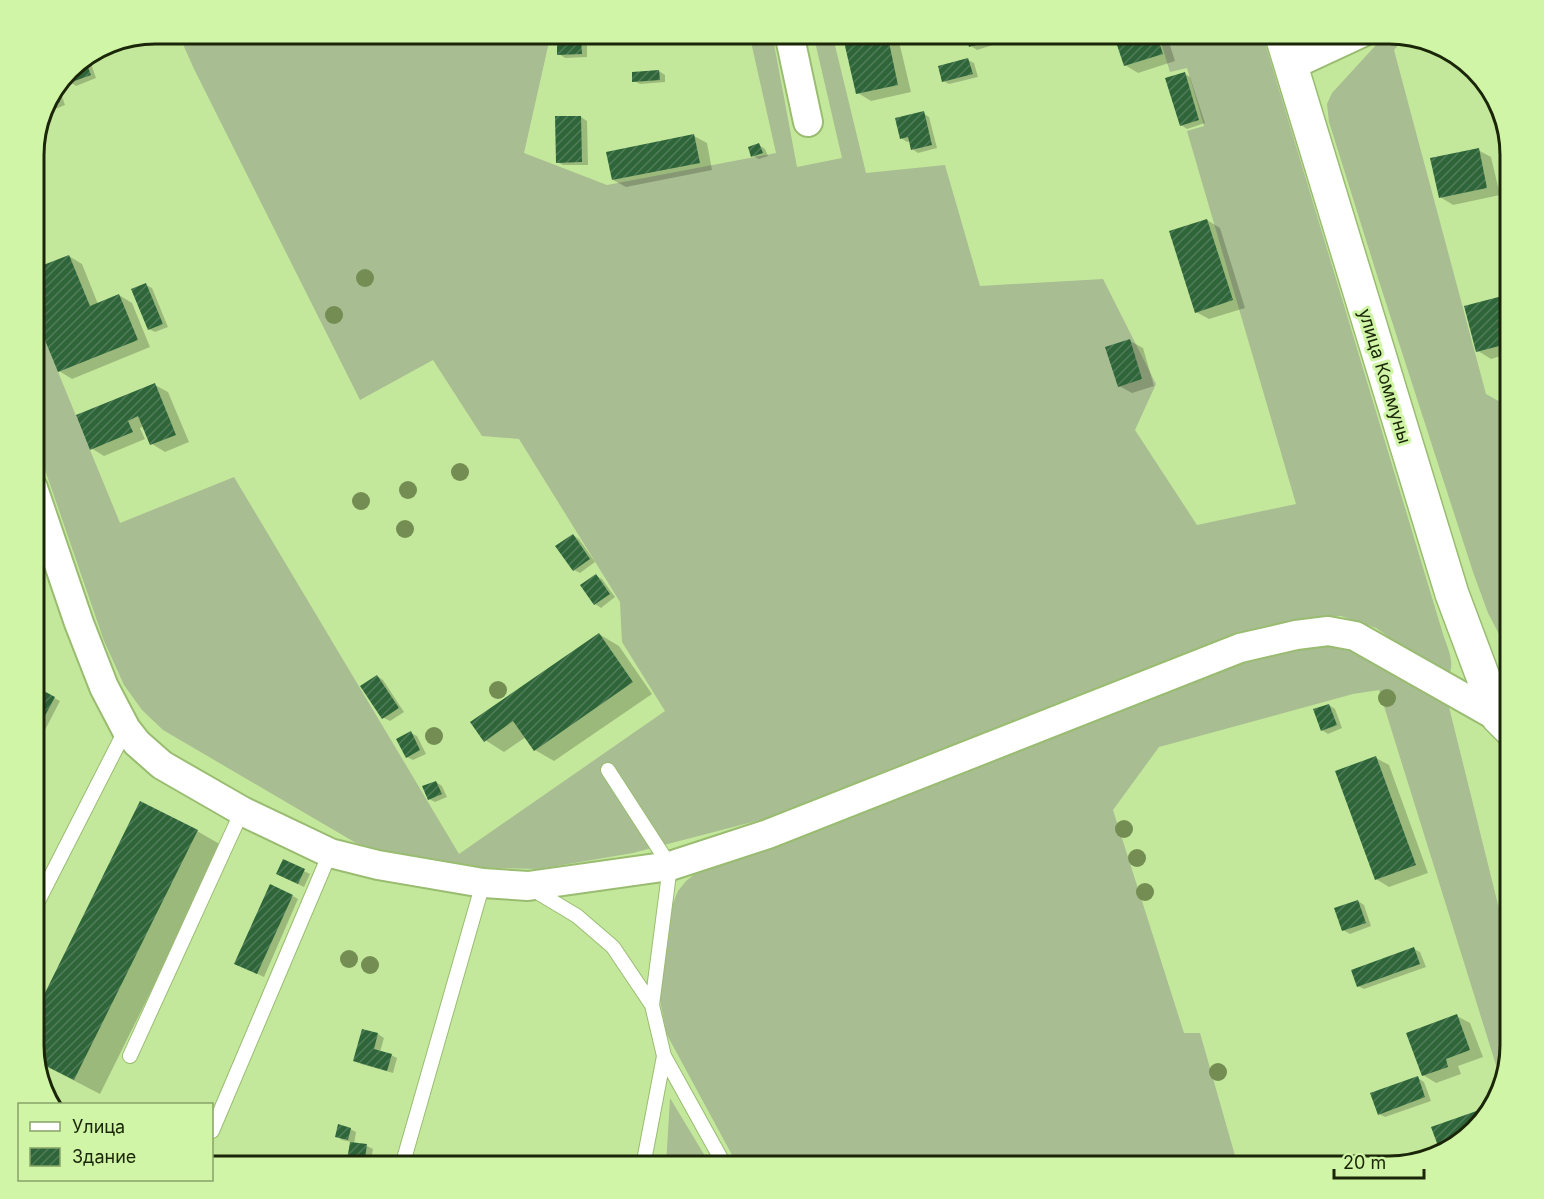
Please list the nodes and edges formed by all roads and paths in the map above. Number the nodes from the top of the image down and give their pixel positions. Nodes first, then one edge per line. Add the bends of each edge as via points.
1 (791, 44) edge
2 (1284, 44) edge
3 (1337, 44) edge
4 (1290, 66) junction
5 (808, 122) dead end
6 (44, 520) edge
7 (1500, 713) edge
8 (1500, 721) edge
9 (126, 729) junction
10 (608, 770) dead end
11 (242, 811) junction
12 (330, 853) junction
13 (670, 866) junction
14 (483, 883) junction
15 (528, 886) junction
16 (44, 889) edge
17 (652, 1005) junction
18 (130, 1056) dead end
19 (664, 1056) junction
20 (213, 1129) edge
21 (405, 1156) edge
22 (646, 1156) edge
23 (719, 1156) edge

1 - 5 street
2 - 4 street, улица Коммуны
3 - 4 street
4 - 7 street, улица Коммуны via 1452,594
6 - 9 street via 104,687
8 - 13 street via 1355,636 1328,631 1296,634 1240,648 768,834
9 - 11 street via 162,765
9 - 16 lane
10 - 13 lane
11 - 12 street
11 - 18 lane
12 - 14 street
12 - 20 lane
13 - 15 street
13 - 17 lane
14 - 15 street
14 - 21 lane
15 - 17 lane via 577,916 613,947
17 - 19 lane
19 - 22 lane
19 - 23 lane

